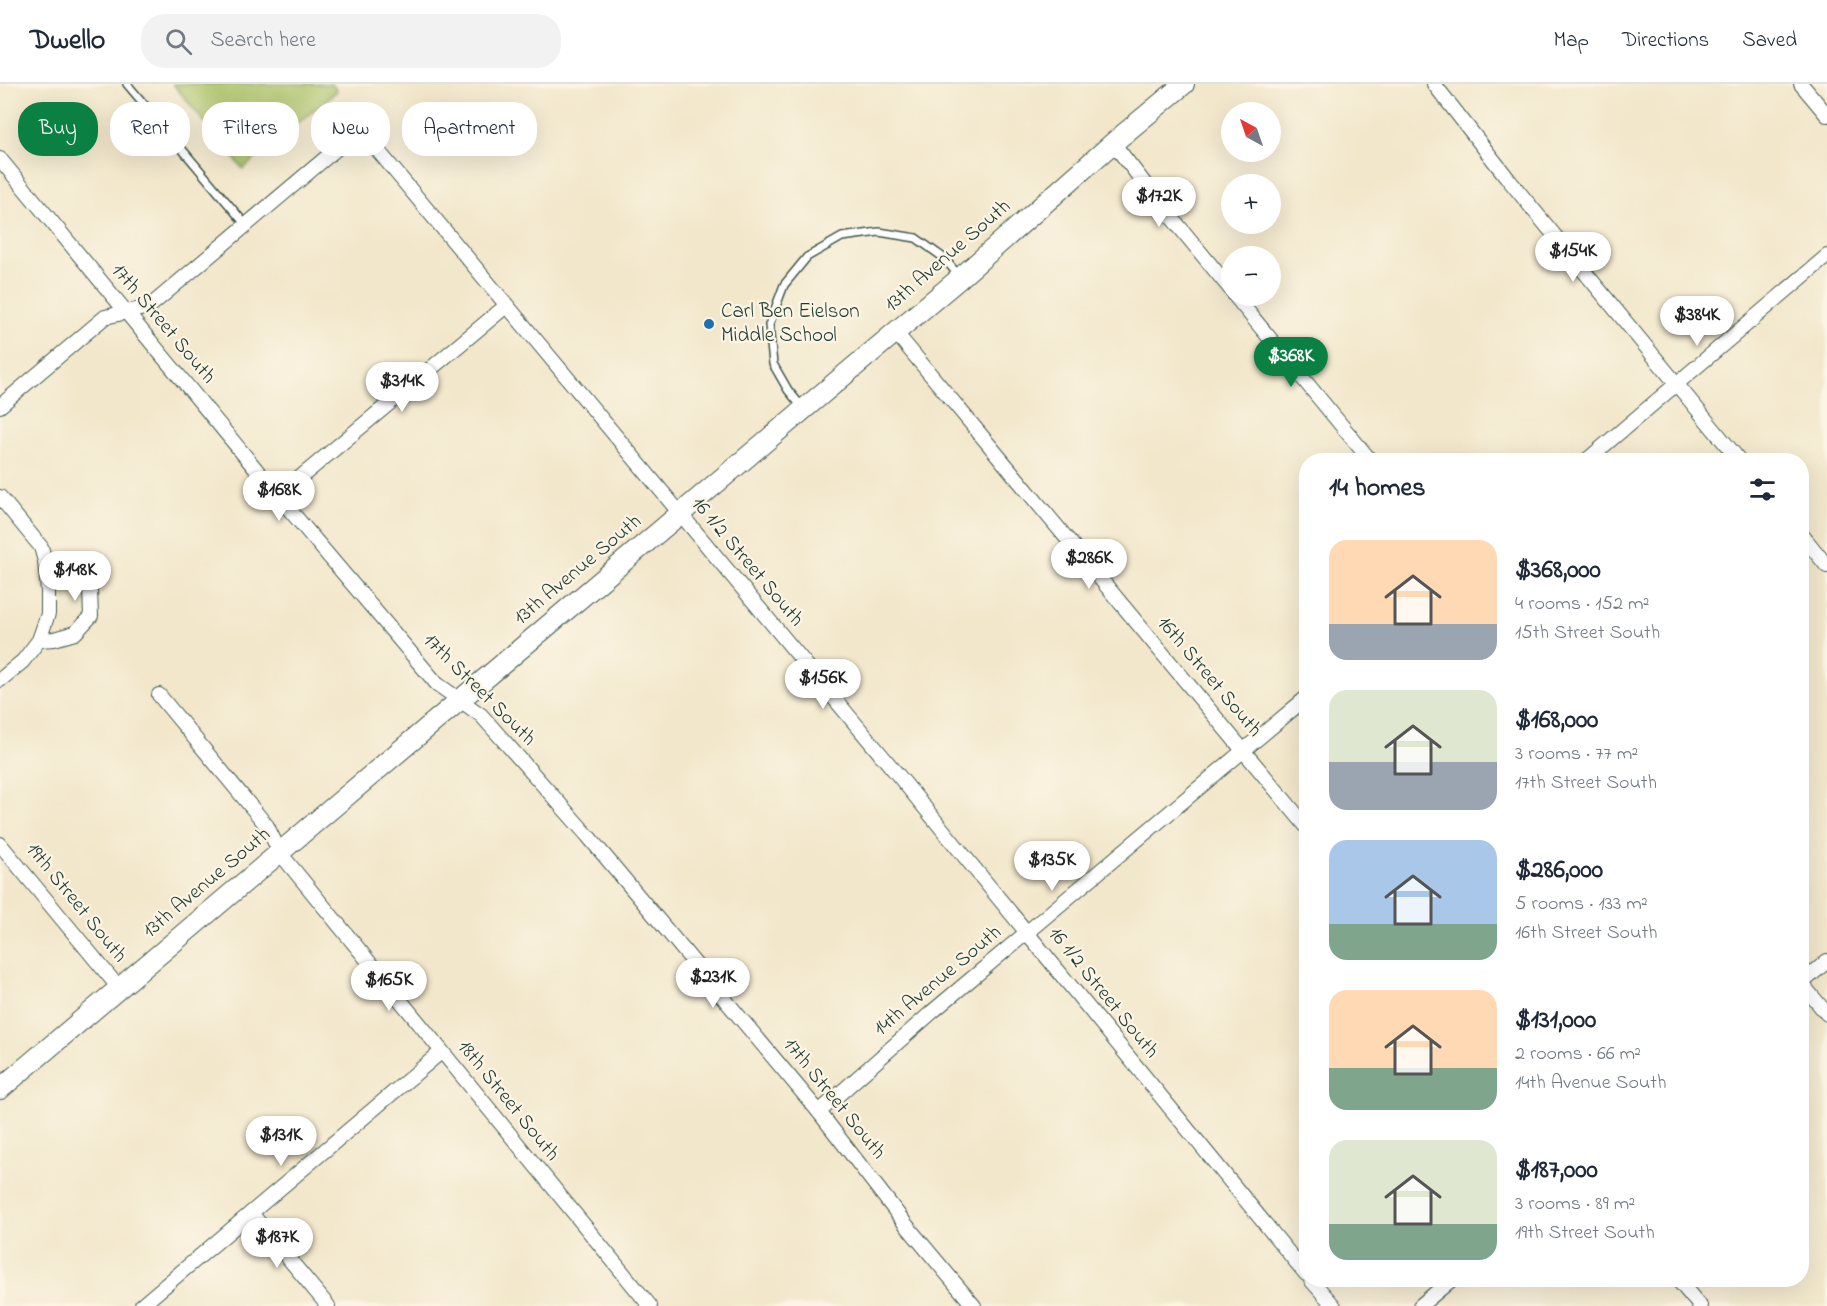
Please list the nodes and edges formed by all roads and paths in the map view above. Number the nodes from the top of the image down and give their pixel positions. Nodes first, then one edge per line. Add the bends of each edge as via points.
1 (128, 84) edge
2 (1184, 84) edge
3 (1434, 84) edge
4 (1801, 84) edge
5 (1827, 116) edge
6 (1113, 143) junction
7 (0, 159) edge
8 (246, 225) junction
9 (1827, 256) edge
10 (960, 278) junction
11 (1221, 278) edge
12 (506, 306) junction
13 (1243, 306) edge
14 (127, 313) junction
15 (896, 333) junction
16 (1677, 385) junction
17 (0, 406) edge
18 (804, 409) junction
19 (1364, 453) edge
20 (1595, 453) edge
21 (1733, 453) edge
22 (0, 496) edge
23 (278, 496) junction
24 (680, 515) junction
25 (1809, 544) edge
26 (45, 561) junction
27 (1827, 566) edge
28 (39, 640) junction
29 (0, 680) edge
30 (159, 695) dead end
31 (460, 701) junction
32 (1299, 704) edge
33 (1244, 750) junction
34 (1299, 817) edge
35 (0, 844) edge
36 (280, 853) junction
37 (1027, 933) junction
38 (1827, 961) edge
39 (1809, 977) edge
40 (119, 988) junction
41 (1809, 992) edge
42 (1827, 1014) edge
43 (441, 1052) junction
44 (0, 1089) edge
45 (819, 1112) junction
46 (251, 1213) junction
47 (1299, 1265) edge
48 (1317, 1287) edge
49 (1443, 1287) edge
50 (1684, 1287) edge
51 (967, 1304) edge
52 (141, 1306) edge
53 (328, 1306) edge
54 (650, 1306) edge
55 (1334, 1306) edge
56 (1420, 1306) edge
57 (1700, 1306) edge

1 - 8 lane
2 - 6 main road, 13th Avenue South
3 - 16 street
4 - 5 street
6 - 10 main road, 13th Avenue South
6 - 11 street
7 - 14 street, 17th Street South
8 - 12 street, 16 1/2 Street South via 360,129
8 - 14 street via 149,307
9 - 16 street
10 - 15 main road, 13th Avenue South
10 - 18 lane via 944,258 916,238 879,232 842,237 807,257 784,285 770,325 773,364
12 - 23 street
12 - 24 street, 16 1/2 Street South
13 - 19 street
14 - 17 street via 105,318
14 - 23 street, 17th Street South
15 - 18 main road, 13th Avenue South
15 - 33 street, 16th Street South
16 - 20 street
16 - 21 street
18 - 24 main road, 13th Avenue South
22 - 26 street via 41,547
23 - 31 street, 17th Street South via 437,684
24 - 31 main road, 13th Avenue South
24 - 37 street, 16 1/2 Street South
25 - 27 street
26 - 28 street via 48,614
26 - 28 street via 81,577 90,590 91,615 75,633
28 - 29 street via 23,661
30 - 36 street, 18th Street South via 267,826
31 - 36 main road, 13th Avenue South
31 - 45 street, 17th Street South via 481,716 588,836
32 - 33 street, 14th Avenue South
33 - 34 street, 16th Street South
33 - 37 street, 14th Avenue South
35 - 40 street, 19th Street South
36 - 40 main road, 13th Avenue South
36 - 43 street, 18th Street South
37 - 45 street, 14th Avenue South
37 - 47 street, 16 1/2 Street South
38 - 39 street
40 - 44 main road, 13th Avenue South
41 - 42 street
43 - 46 street
43 - 54 street, 18th Street South
45 - 51 street, 17th Street South
46 - 52 street
46 - 53 street
48 - 55 street
49 - 56 street
50 - 57 street

